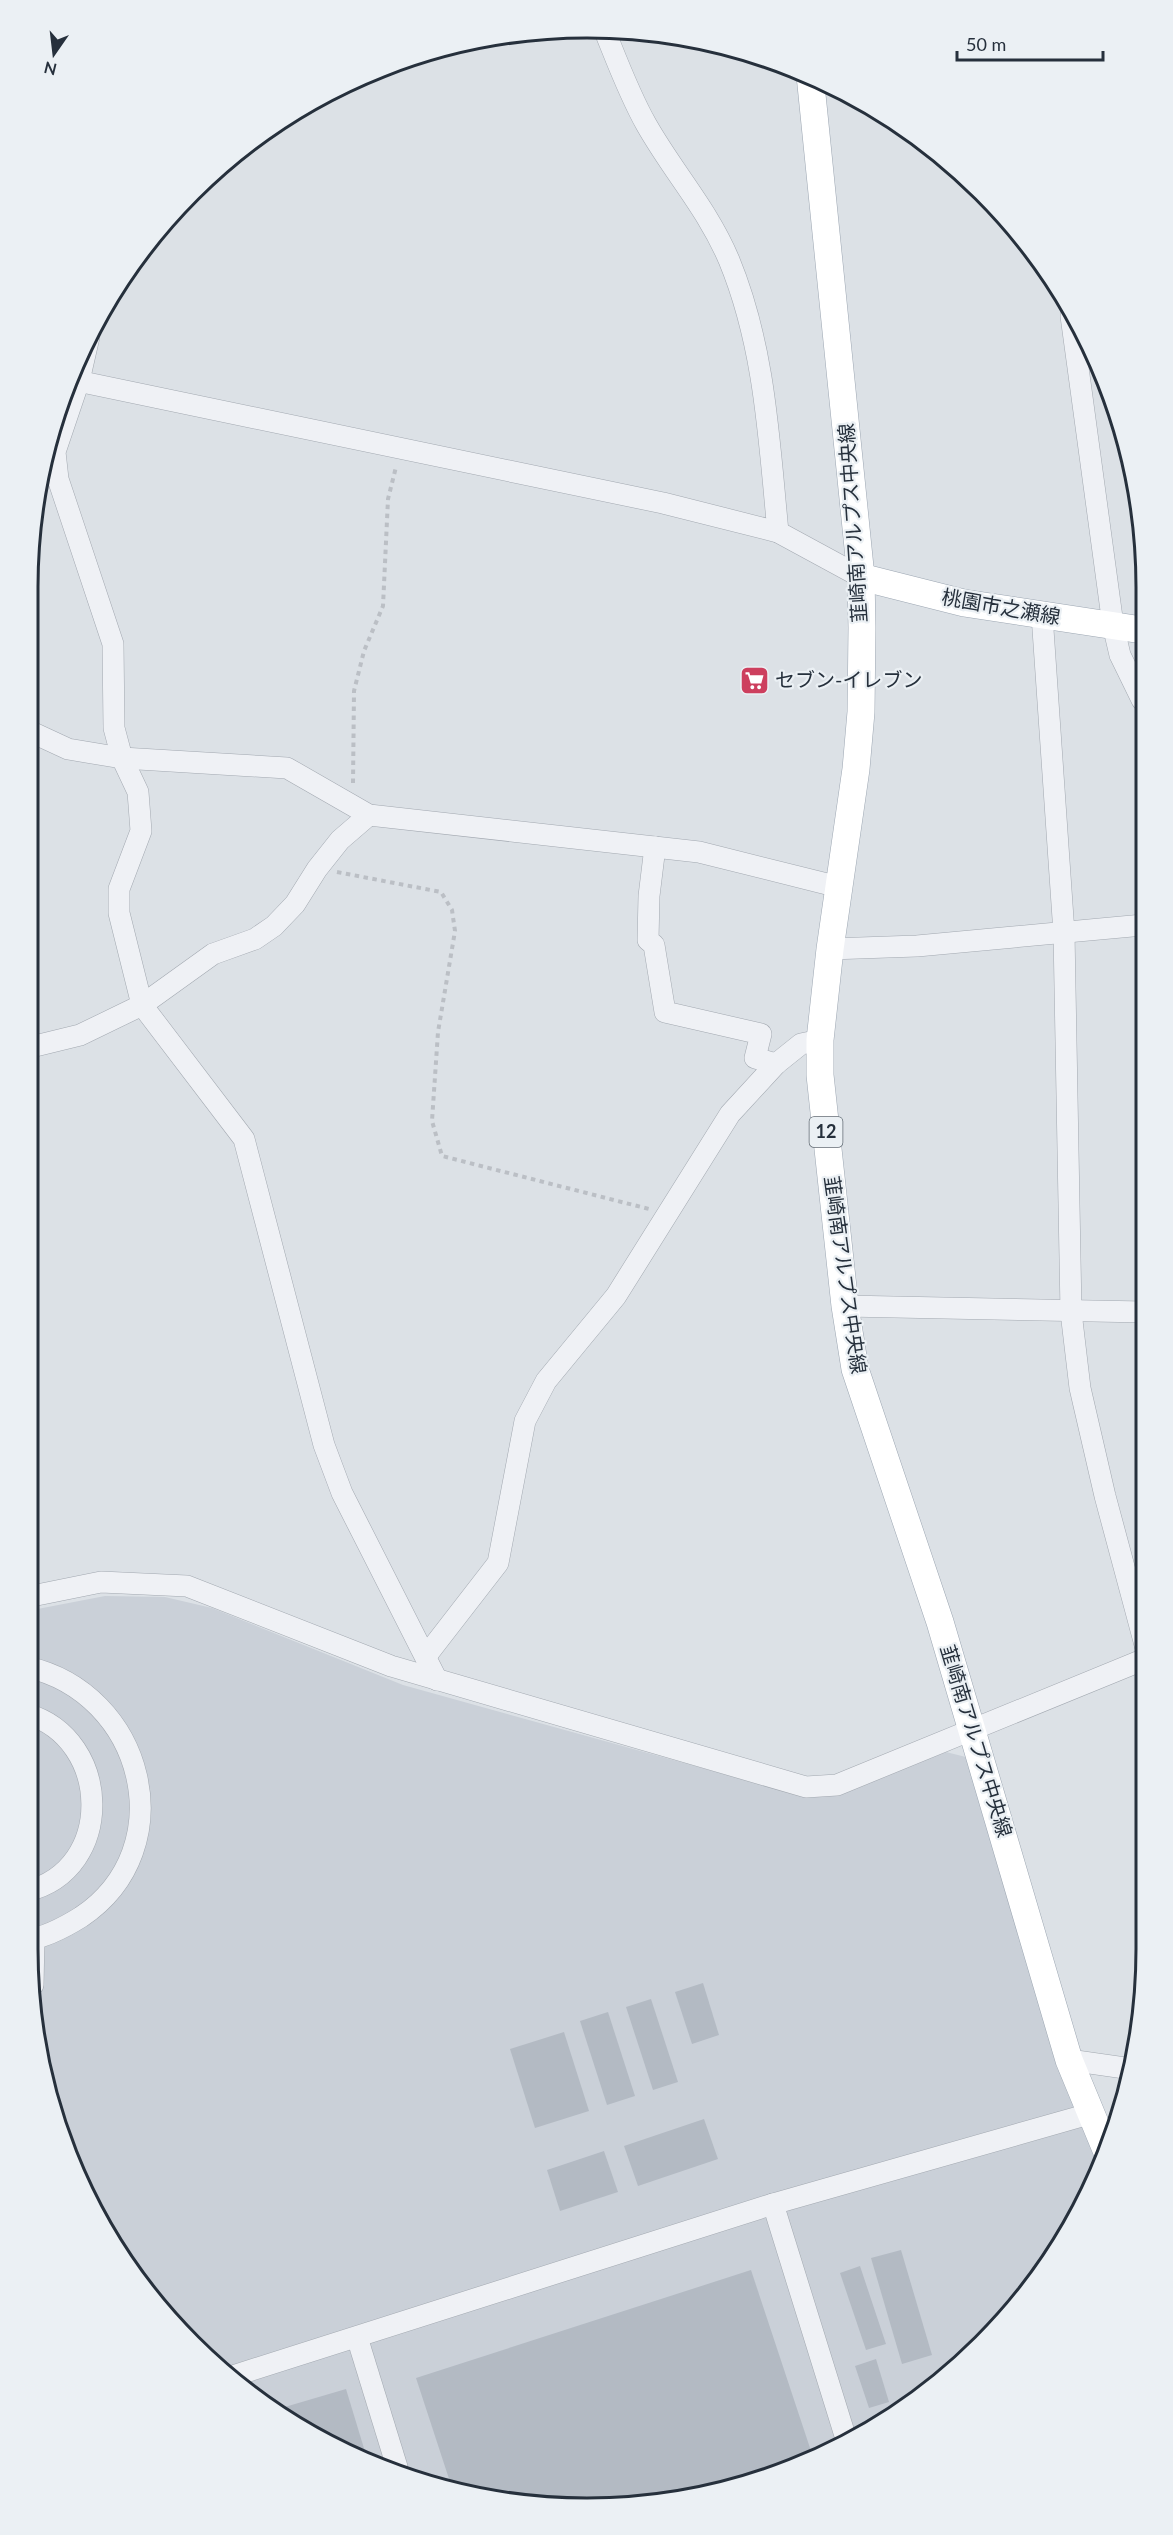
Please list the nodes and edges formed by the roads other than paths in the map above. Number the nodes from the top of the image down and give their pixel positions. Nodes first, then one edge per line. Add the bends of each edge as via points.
1 (608, 39) edge
2 (811, 86) edge
3 (1073, 333) edge
4 (77, 381) edge
5 (60, 430) edge
6 (778, 532) junction
7 (861, 577) junction
8 (1042, 615) junction
9 (1113, 625) junction
10 (1136, 629) edge
11 (1136, 688) edge
12 (38, 735) edge
13 (122, 758) junction
14 (361, 810) junction
15 (655, 847) junction
16 (839, 887) junction
17 (1136, 926) edge
18 (1064, 933) junction
19 (830, 950) junction
20 (142, 1005) junction
21 (820, 1040) junction
22 (38, 1045) edge
23 (776, 1064) junction
24 (845, 1306) junction
25 (1071, 1312) junction
26 (1136, 1312) edge
27 (38, 1595) edge
28 (1136, 1611) edge
29 (426, 1656) junction
30 (1136, 1663) edge
31 (38, 1670) edge
32 (437, 1680) junction
33 (38, 1717) edge
34 (974, 1730) junction
35 (38, 1886) edge
36 (38, 1937) edge
37 (1069, 2060) junction
38 (1122, 2068) edge
39 (1089, 2114) junction
40 (1101, 2139) edge
41 (773, 2204) junction
42 (357, 2337) junction
43 (240, 2374) edge
44 (844, 2433) edge
45 (396, 2463) edge

1 - 6 street via 647,125 703,208 729,260 751,325 763,383
2 - 7 main road, 韮崎南アルプス中央線 / 12
3 - 9 street
4 - 6 street via 663,503
5 - 13 street via 55,452 58,479 113,644 114,728
6 - 7 street
7 - 8 main road, 桃園市之瀬線 via 964,603
7 - 16 main road, 韮崎南アルプス中央線 / 12 via 861,712
8 - 9 main road, 桃園市之瀬線
8 - 18 street
9 - 10 main road, 桃園市之瀬線
9 - 11 street via 1120,655
12 - 13 street via 68,749
13 - 14 street via 287,768
13 - 20 street via 138,792 141,831 119,890 119,913
14 - 15 street
14 - 20 street via 295,904 274,926 255,939 213,954
15 - 16 street via 699,852
15 - 23 street via 648,940 654,945 665,1012 761,1034 755,1058
16 - 19 main road, 韮崎南アルプス中央線 / 12
17 - 18 street
18 - 19 street
18 - 25 street
19 - 21 main road, 韮崎南アルプス中央線 / 12
20 - 22 street via 80,1035
20 - 29 street via 244,1139 324,1444 342,1493
21 - 23 street via 801,1044
21 - 24 main road, 韮崎南アルプス中央線 / 12 via 820,1075
23 - 29 street via 730,1114 616,1296 546,1381 525,1421 498,1563
24 - 25 street
24 - 34 main road, 韮崎南アルプス中央線 / 12 via 855,1369
25 - 26 street
25 - 28 street via 1080,1388
27 - 32 street via 101,1582 187,1586 391,1666
29 - 32 street
30 - 34 street
31 - 36 street via 75,1686 101,1707 121,1732 134,1762 140,1794 138,1826 129,1857 114,1885 74,1922
32 - 34 street via 806,1787 837,1785
33 - 35 street via 75,1748 87,1769 93,1793 88,1833 73,1862 55,1878
34 - 37 main road, 韮崎南アルプス中央線 / 12
37 - 38 street
37 - 39 main road, 韮崎南アルプス中央線 / 12
39 - 40 main road, 韮崎南アルプス中央線 / 12
39 - 41 street
41 - 42 street
41 - 44 street
42 - 43 street
42 - 45 street

